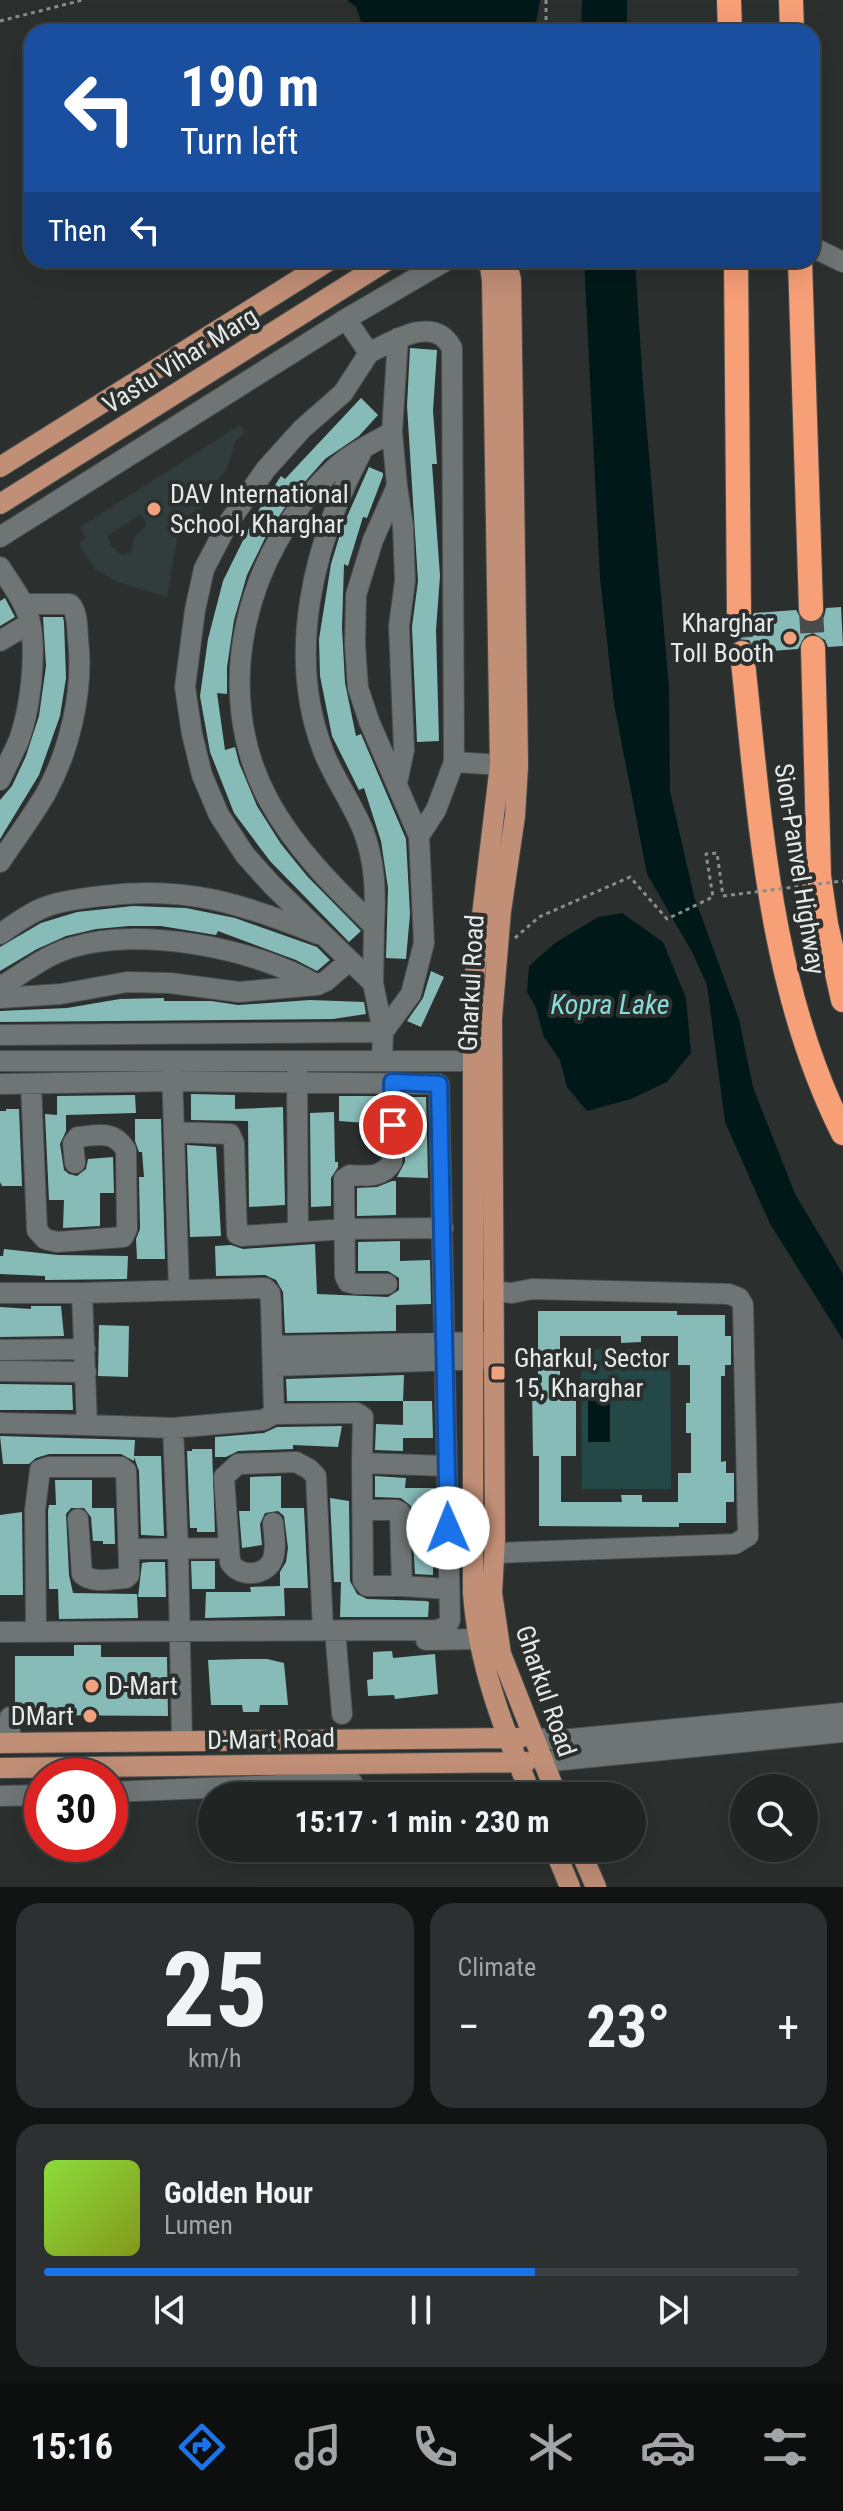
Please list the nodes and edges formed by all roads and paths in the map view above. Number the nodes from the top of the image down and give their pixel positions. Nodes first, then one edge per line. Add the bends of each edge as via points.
1 (83, 0) edge
2 (546, 0) edge
3 (729, 0) edge
4 (791, 0) edge
5 (0, 21) edge
6 (546, 24) edge
7 (730, 24) edge
8 (792, 24) edge
9 (820, 251) edge
10 (843, 262) edge
11 (317, 268) edge
12 (375, 268) edge
13 (433, 268) edge
14 (490, 268) edge
15 (507, 268) edge
16 (736, 268) edge
17 (800, 268) edge
18 (346, 319) junction
19 (398, 338) junction
20 (190, 347) junction
21 (369, 353) junction
22 (208, 374) junction
23 (392, 432) junction
24 (363, 450) junction
25 (0, 467) edge
26 (397, 486) junction
27 (0, 504) edge
28 (0, 537) edge
29 (3, 578) edge
30 (811, 609) tunnel mouth
31 (26, 614) junction
32 (739, 614) tunnel mouth
33 (0, 641) edge
34 (813, 648) tunnel mouth
35 (742, 653) tunnel mouth
36 (454, 762) junction
37 (509, 765) junction
38 (0, 780) edge
39 (397, 783) junction
40 (419, 836) junction
41 (0, 862) edge
42 (843, 881) edge
43 (374, 926) junction
44 (0, 934) edge
45 (326, 937) junction
46 (496, 954) junction
47 (349, 961) junction
48 (373, 983) junction
49 (317, 985) junction
50 (0, 987) edge
51 (0, 998) edge
52 (843, 1000) edge
53 (383, 1032) junction
54 (0, 1035) edge
55 (172, 1060) junction
56 (0, 1061) edge
57 (297, 1061) junction
58 (382, 1061) junction
59 (483, 1061) junction
60 (173, 1081) junction
61 (392, 1082) junction
62 (0, 1084) edge
63 (31, 1084) junction
64 (298, 1084) junction
65 (174, 1132) junction
66 (843, 1133) edge
67 (75, 1163) dead end
68 (443, 1228) junction
69 (345, 1229) junction
70 (298, 1232) junction
71 (387, 1284) dead end
72 (179, 1290) junction
73 (508, 1292) junction
74 (0, 1293) edge
75 (82, 1293) junction
76 (580, 1297) dead end
77 (85, 1349) junction
78 (0, 1350) edge
79 (445, 1351) junction
80 (483, 1351) junction
81 (272, 1356) junction
82 (0, 1371) edge
83 (86, 1372) junction
84 (274, 1414) junction
85 (0, 1423) edge
86 (87, 1425) junction
87 (173, 1428) junction
88 (362, 1463) junction
89 (447, 1466) junction
90 (363, 1510) junction
91 (78, 1519) dead end
92 (273, 1523) dead end
93 (577, 1538) dead end
94 (495, 1546) junction
95 (526, 1546) junction
96 (178, 1548) junction
97 (229, 1548) junction
98 (129, 1549) junction
99 (402, 1586) junction
100 (448, 1589) junction
101 (36, 1632) junction
102 (329, 1636) junction
103 (4, 1638) edge
104 (178, 1638) junction
105 (478, 1639) junction
106 (843, 1713) edge
107 (342, 1714) dead end
108 (10, 1717) dead end
109 (843, 1732) edge
110 (507, 1738) junction
111 (533, 1738) junction
112 (182, 1740) junction
113 (5, 1743) edge
114 (517, 1762) junction
115 (542, 1762) junction
116 (0, 1768) edge
117 (526, 1782) edge
118 (551, 1782) edge
119 (198, 1788) edge
120 (128, 1791) edge
121 (24, 1795) edge
122 (0, 1796) edge
123 (560, 1862) edge
124 (585, 1862) edge
125 (570, 1887) edge
126 (596, 1887) edge

1 - 5 path
2 - 6 path
3 - 7 highway
4 - 8 highway
9 - 10 street
11 - 20 main road
12 - 22 main road, Vastu Vihar Marg
13 - 18 street
14 - 37 main road, Gharkul Road
15 - 37 main road, Gharkul Road via 512,295
16 - 32 highway
17 - 30 highway
18 - 21 street
18 - 28 street
19 - 21 street
19 - 23 street
19 - 36 street via 432,331 452,348
20 - 22 main road
20 - 25 main road
21 - 45 street via 343,393 266,469 227,525 204,569 185,687 202,775 219,815 245,855
22 - 27 main road, Vastu Vihar Marg
23 - 24 street
23 - 26 street
24 - 43 street via 345,484 317,566 306,656 313,717 324,753 372,858
24 - 43 street via 328,475 274,545 252,600 239,684 253,765 268,798 306,855
26 - 39 street via 405,581 399,626 404,750
26 - 39 street via 356,595 355,645 358,688
29 - 31 street
31 - 33 street
31 - 38 street via 31,683 20,738
31 - 41 street via 73,605 79,648 77,696 68,740 46,793
34 - 52 highway, Sion-Panvel Highway via 819,876
35 - 66 highway, Sion-Panvel Highway via 776,933 803,1033
36 - 37 street
36 - 40 street via 436,810
37 - 46 main road, Gharkul Road via 515,816
37 - 59 main road, Gharkul Road via 474,982
39 - 40 street
40 - 53 street via 422,955 411,994
42 - 46 path, bridge via 723,896 717,853 706,854 713,897 667,919 630,877 539,917
43 - 48 street
44 - 45 street via 45,906 137,891 173,892 240,906
45 - 47 street
46 - 59 main road, Gharkul Road
47 - 48 street
47 - 49 street
48 - 53 street
49 - 50 street via 257,957 133,940 72,948
49 - 51 street via 239,992 127,982
53 - 54 street
53 - 58 street
55 - 56 street
55 - 57 street
55 - 60 street
57 - 58 street
57 - 64 street
58 - 59 street
59 - 73 main road, Gharkul Road
60 - 63 street
60 - 64 street
60 - 65 street
61 - 64 street
61 - 68 street via 439,1084
61 - 69 street via 392,1162 387,1171 344,1179
62 - 63 street
63 - 67 street via 37,1230 57,1242 123,1237 126,1150 120,1140 109,1134 78,1137 73,1143
64 - 70 street
65 - 70 street via 230,1134 237,1234
65 - 72 street
68 - 69 street
68 - 79 street
69 - 70 street
69 - 71 street via 348,1282
72 - 75 street
72 - 81 street via 265,1288 270,1293
73 - 76 street
73 - 80 main road, Gharkul Road
73 - 95 street via 729,1294 743,1305 748,1536 735,1544
74 - 75 street
75 - 77 street
77 - 78 street
77 - 83 street
79 - 80 street
79 - 81 street
79 - 89 street
80 - 94 main road, Gharkul Road
80 - 105 main road, Gharkul Road via 473,1593
81 - 84 street
82 - 83 street
83 - 86 street
84 - 87 street via 263,1420
84 - 88 street via 357,1413 363,1417
85 - 86 street
86 - 87 street
87 - 96 street
88 - 89 street
88 - 90 street
89 - 100 street
90 - 99 street via 400,1512
90 - 99 street via 363,1581 367,1586
91 - 98 street via 82,1574 87,1578 126,1578
92 - 97 street via 274,1558 262,1572 234,1569
93 - 95 street
94 - 95 street
94 - 111 main road, Gharkul Road via 492,1593 497,1636
96 - 97 street
96 - 98 street
96 - 104 street
97 - 102 street via 224,1477 229,1470 238,1464 296,1462 309,1469 316,1476
98 - 101 street via 126,1471 40,1470 35,1510
99 - 100 street
100 - 102 street via 450,1620 444,1629
101 - 103 street
101 - 104 street
102 - 104 street
102 - 105 street
102 - 107 street
103 - 104 street
104 - 112 street
105 - 110 main road, Gharkul Road
106 - 111 street via 560,1740
108 - 113 street
109 - 115 street
110 - 111 main road, D-Mart Road
110 - 112 main road, D-Mart Road
110 - 114 main road, Gharkul Road
111 - 115 main road, Gharkul Road
112 - 113 main road, D-Mart Road
114 - 115 main road, D-Mart Road
114 - 116 main road, D-Mart Road
114 - 117 main road, Gharkul Road
115 - 118 main road, Gharkul Road
119 - 120 street
121 - 122 street
123 - 125 main road
124 - 126 main road

